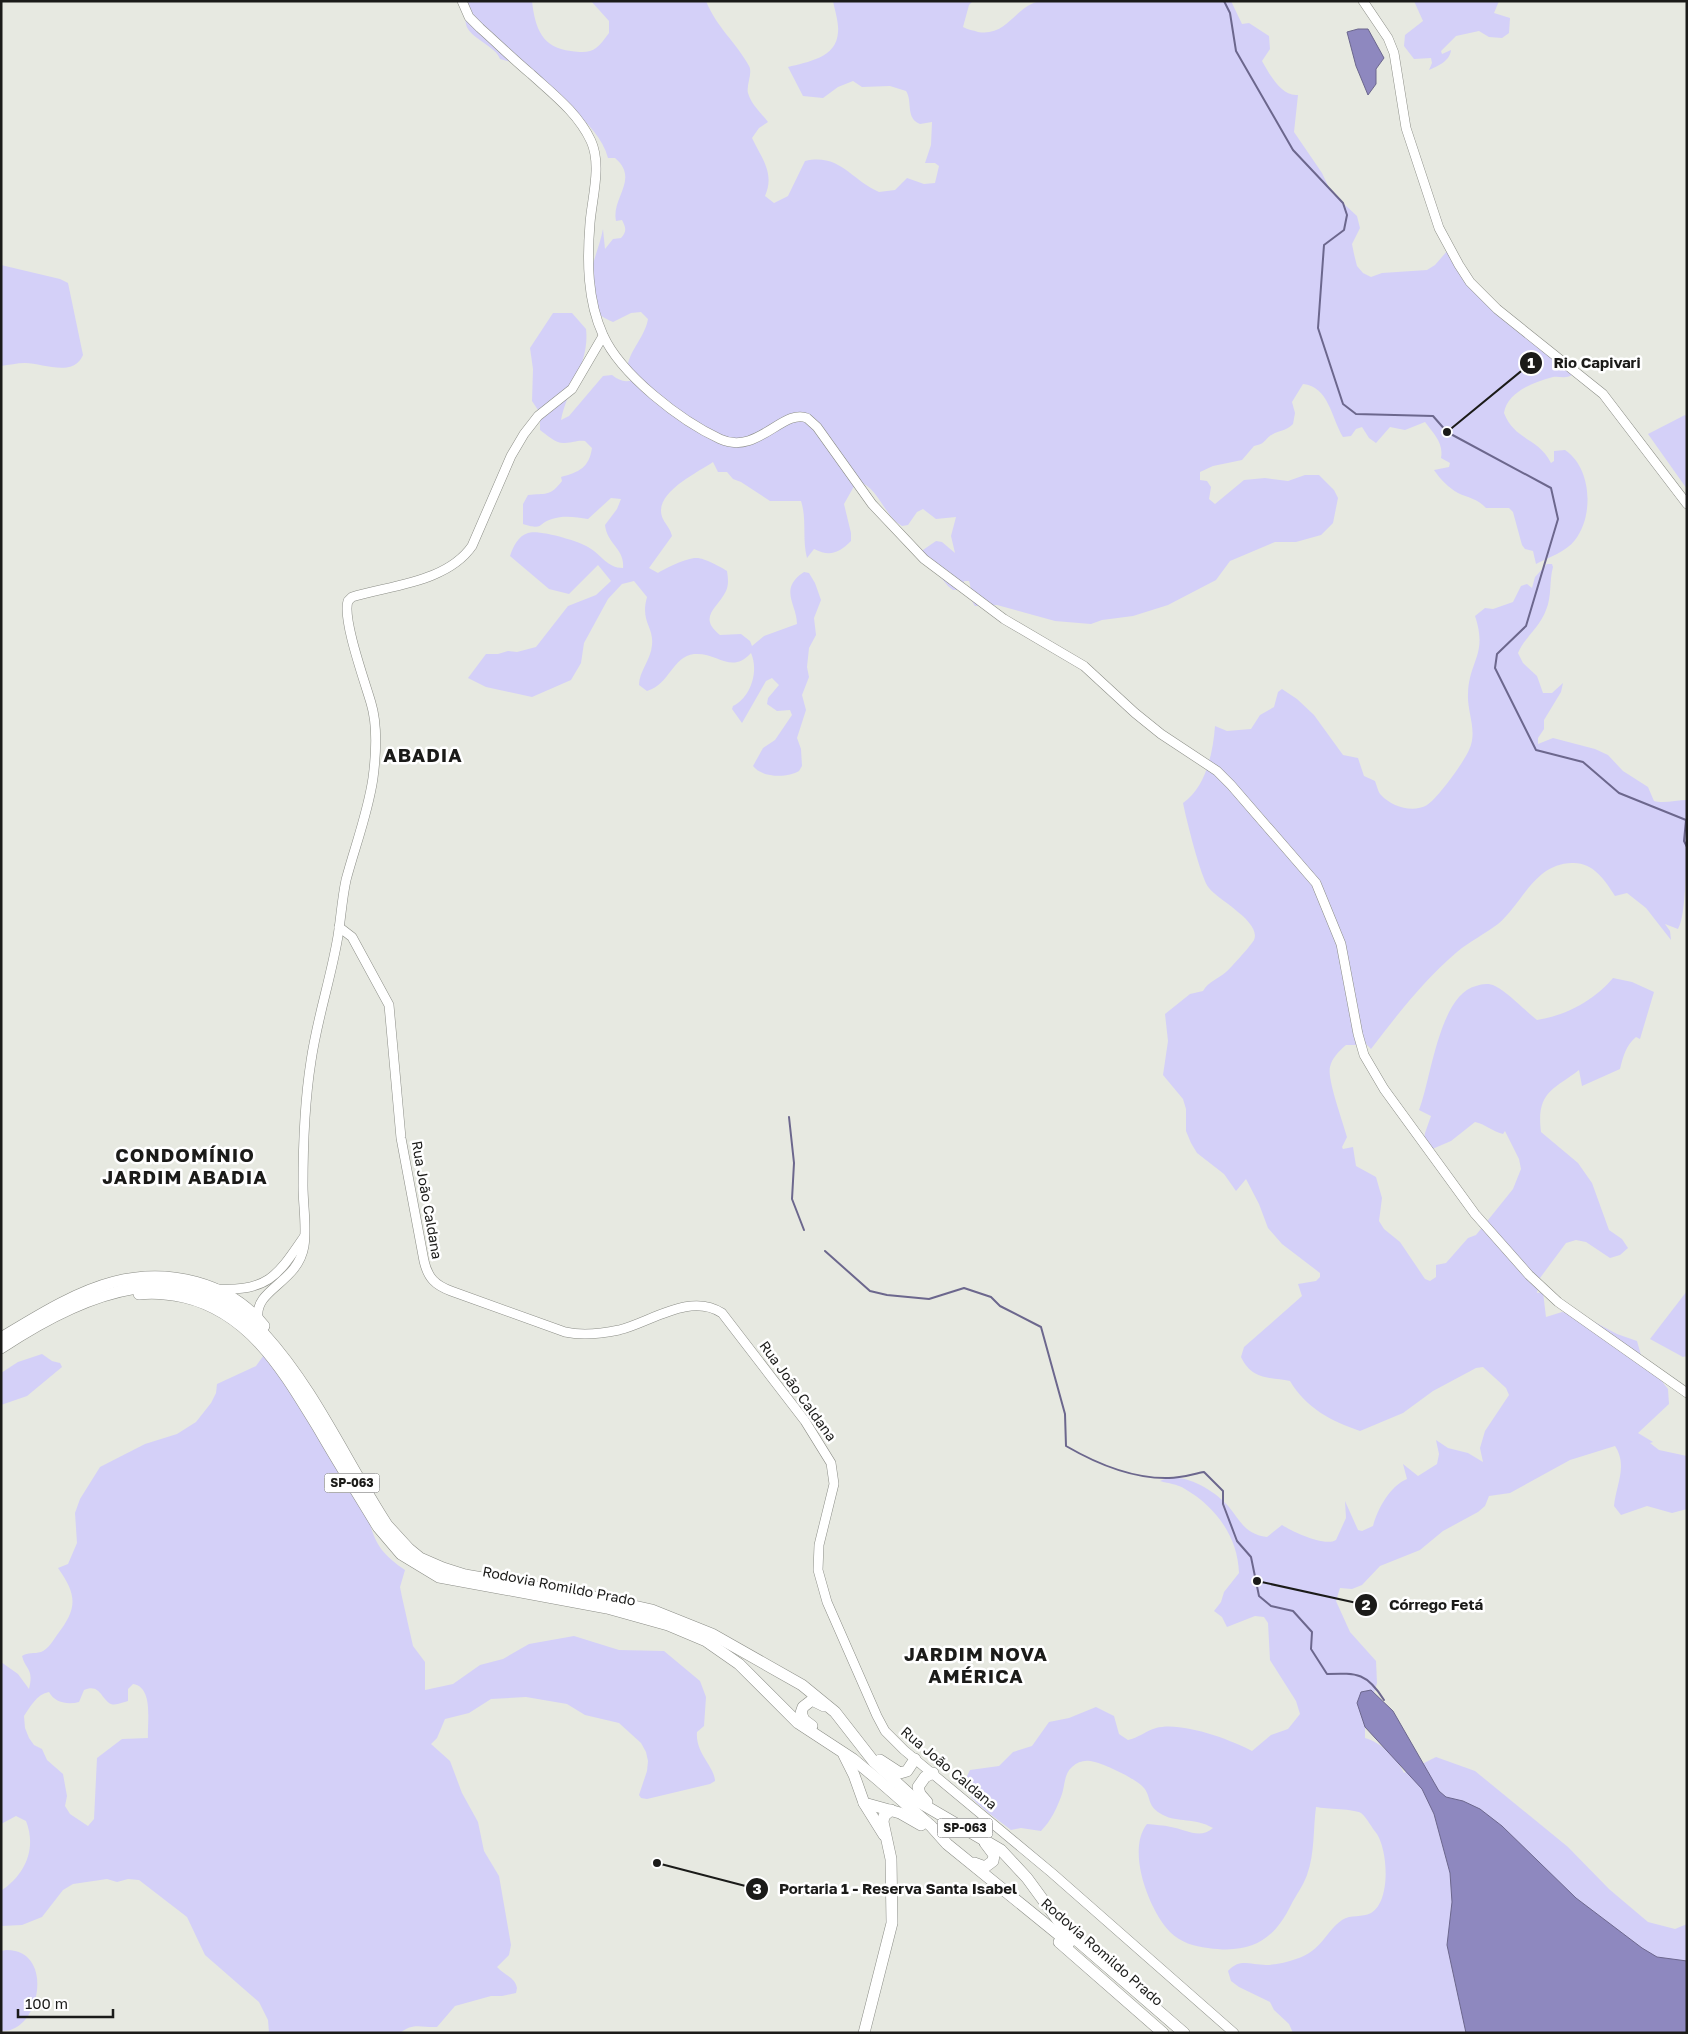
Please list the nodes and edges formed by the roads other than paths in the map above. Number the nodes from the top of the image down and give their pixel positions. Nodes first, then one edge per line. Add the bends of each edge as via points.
1 (462, 1) edge
2 (1363, 1) edge
3 (603, 336) junction
4 (1687, 504) edge
5 (338, 932) junction
6 (304, 1237) junction
7 (217, 1289) junction
8 (258, 1318) junction
9 (1, 1338) edge
10 (1, 1348) edge
11 (1, 1355) edge
12 (1687, 1393) edge
13 (347, 1459) junction
14 (839, 1718) junction
15 (844, 1755) junction
16 (915, 1759) junction
17 (933, 1773) junction
18 (864, 1803) junction
19 (891, 1810) junction
20 (940, 1815) junction
21 (887, 1838) junction
22 (943, 1844) junction
23 (864, 2033) edge
24 (1163, 2033) edge
25 (1173, 2033) edge
26 (1184, 2033) edge
27 (1234, 2033) edge

1 - 3 street via 475,23 563,102 579,120 591,142 596,167 589,276
2 - 4 street via 1388,38 1394,53 1406,128 1439,228 1459,265 1470,282 1497,309 1603,394
3 - 5 street via 572,389 538,416 524,434 464,558 432,575 352,597 348,601 351,630 372,704 375,754 373,779 344,888
3 - 12 street via 617,357 669,408 721,439 744,443 793,417 807,418 817,427 872,504 929,564 1004,619 1084,666 1148,724 1217,771 1316,883 1341,944 1364,1055 1384,1089 1475,1214 1529,1275 1558,1302
5 - 6 street via 311,1064 303,1177
5 - 16 street, Rua João Caldana via 347,932 356,944 389,1005 401,1138 430,1278 445,1289 579,1335 620,1329 698,1305 722,1313 805,1421 831,1462 834,1484 819,1545 818,1570 827,1602 876,1716 894,1740
6 - 7 street via 273,1278 252,1287
6 - 8 street via 298,1262 285,1280 259,1302
7 - 8 main road, Rodovia Romildo Prado / SP-063 via 240,1302
7 - 9 main road, Rodovia Romildo Prado / SP-063 via 171,1278 134,1278 114,1282 49,1310
8 - 13 main road, Rodovia Romildo Prado / SP-063 via 307,1387
10 - 13 main road, Rodovia Romildo Prado / SP-063 via 52,1318 114,1291 144,1285 193,1290 231,1307 263,1332 306,1391
11 - 15 main road, Rodovia Romildo Prado / SP-063 via 89,1307 124,1296 144,1293 176,1295 221,1310 249,1331 269,1353 378,1527 411,1562 449,1580 607,1608 688,1633 730,1657 798,1723
13 - 14 main road, Rodovia Romildo Prado / SP-063 via 387,1525 420,1558 465,1575 652,1610 712,1634 802,1685
14 - 15 main road via 812,1700 802,1707 804,1720 827,1736
14 - 16 main road via 875,1756 898,1772 907,1771
14 - 20 main road, Rodovia Romildo Prado / SP-063 via 886,1775
15 - 18 main road
15 - 22 main road, Rodovia Romildo Prado / SP-063 via 853,1759 931,1826
16 - 17 street, Rua João Caldana
17 - 20 main road via 922,1780 917,1789
17 - 27 street, Rua João Caldana
18 - 19 main road
18 - 21 main road
19 - 21 main road via 884,1819
19 - 22 main road via 910,1817
20 - 22 main road via 982,1841 994,1858 989,1866 976,1865
20 - 26 main road, Rodovia Romildo Prado / SP-063 via 1001,1850 1027,1878 1065,1930
21 - 23 main road via 893,1885 892,1924
22 - 24 main road via 966,1867 1146,2015
22 - 25 main road, Rodovia Romildo Prado / SP-063 via 1017,1898

